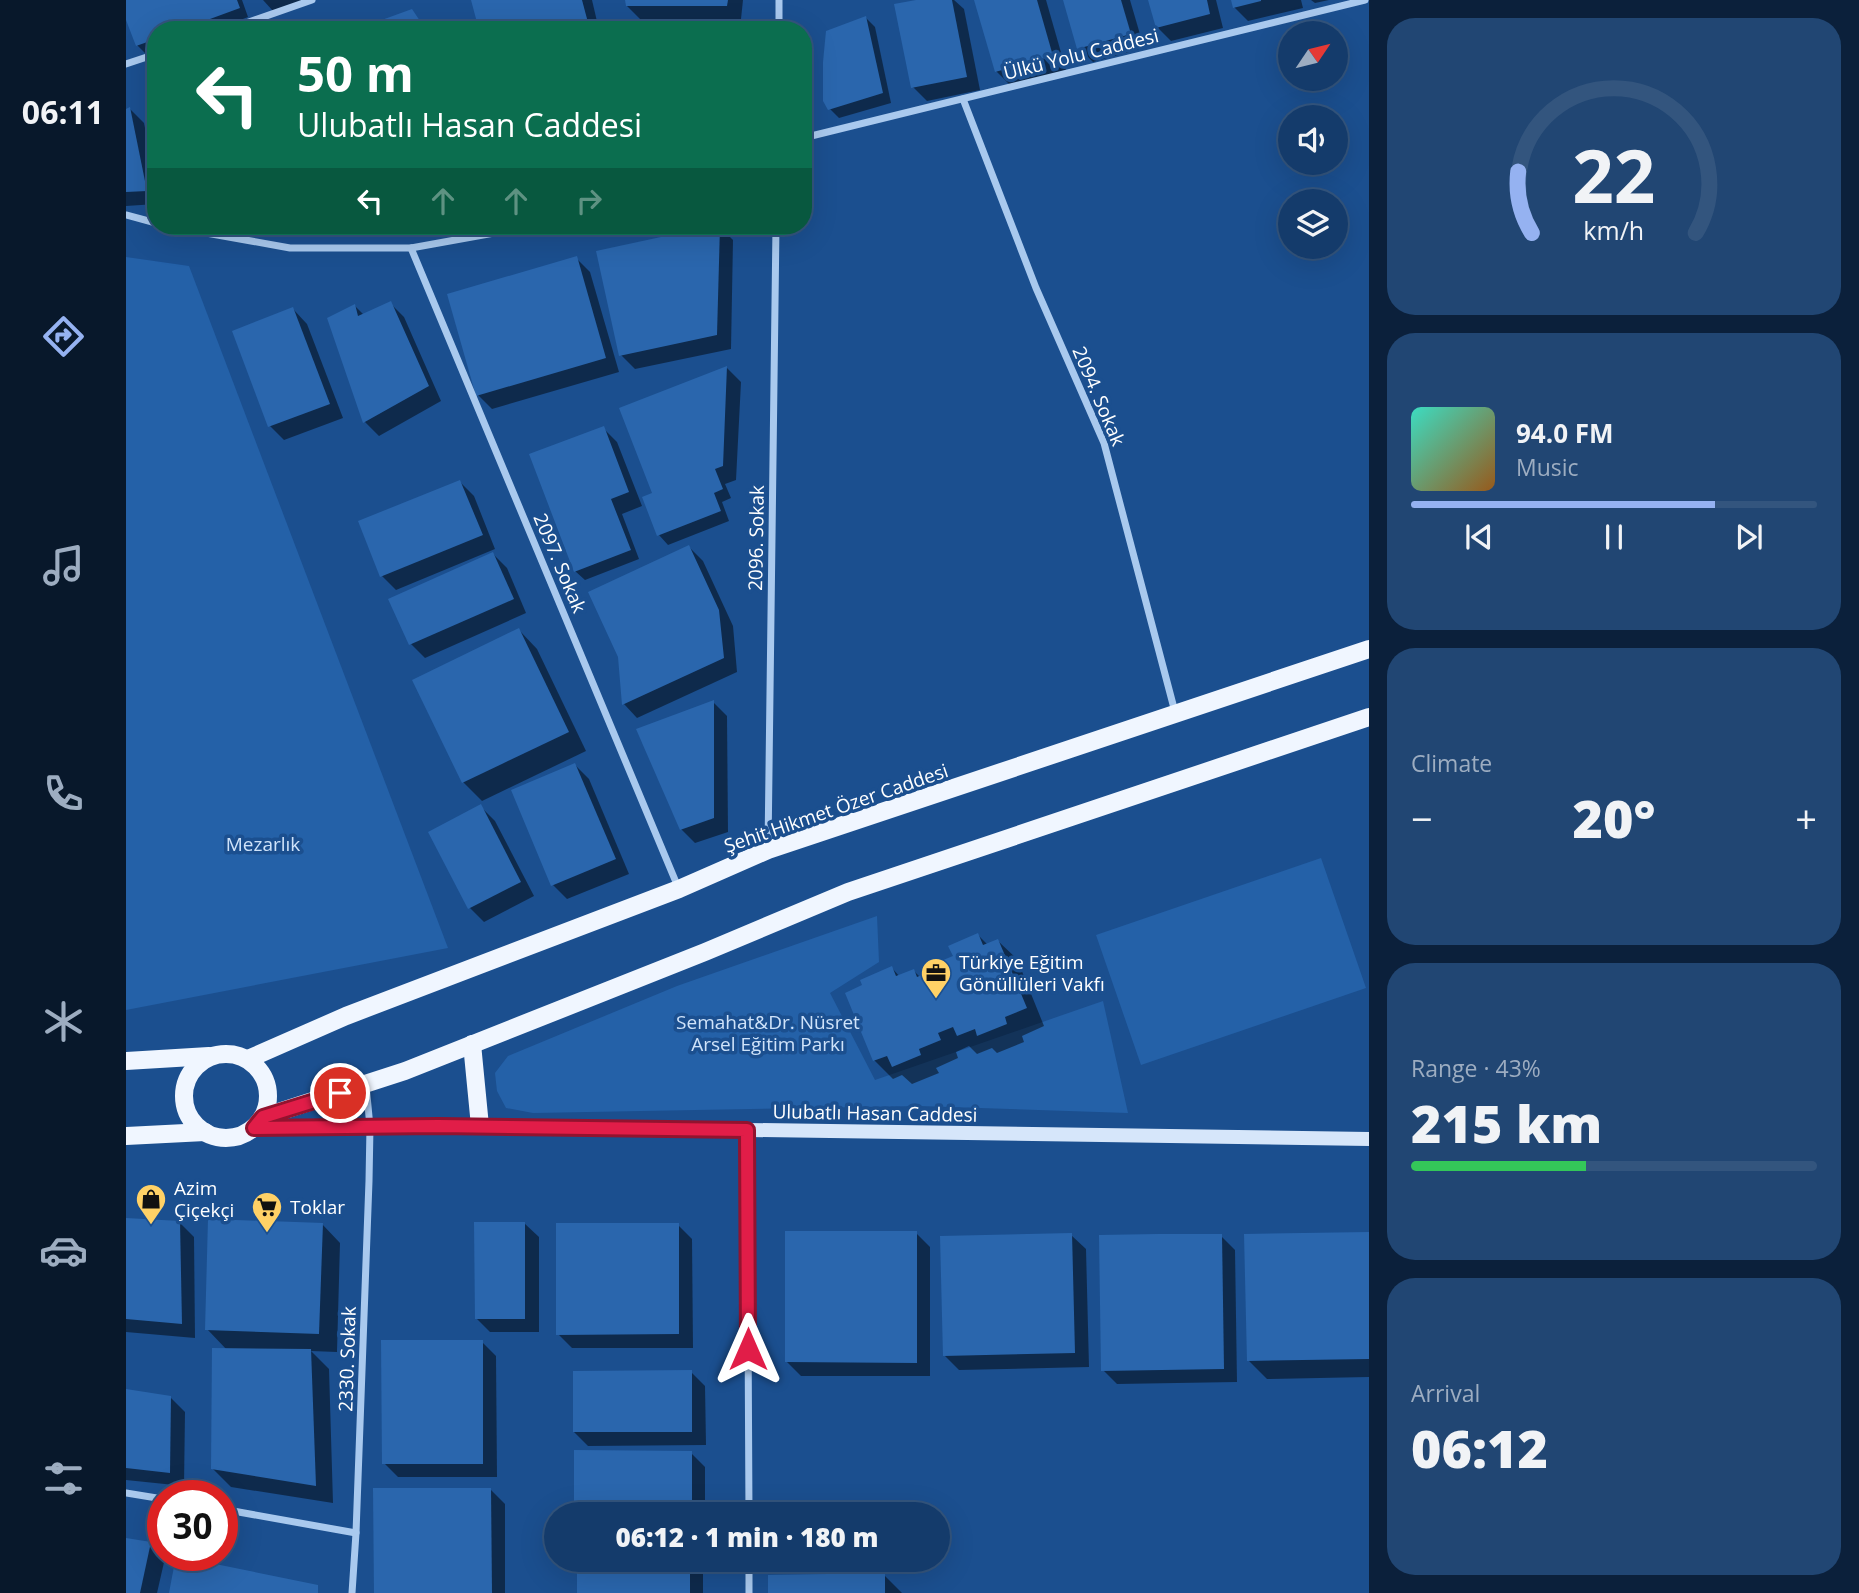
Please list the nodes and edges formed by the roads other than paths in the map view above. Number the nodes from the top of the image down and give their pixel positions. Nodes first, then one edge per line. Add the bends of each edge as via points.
1 (312, 0) edge
2 (779, 0) edge
3 (1365, 0) edge
4 (252, 21) edge
5 (779, 21) edge
6 (147, 57) edge
7 (126, 64) edge
8 (963, 99) junction
9 (812, 136) edge
10 (126, 215) edge
11 (147, 221) edge
12 (217, 235) edge
13 (483, 235) edge
14 (776, 235) edge
15 (411, 248) junction
16 (1369, 649) edge
17 (1175, 715) junction
18 (1369, 717) edge
19 (768, 850) junction
20 (680, 889) junction
21 (472, 1044) junction
22 (209, 1056) junction
23 (248, 1059) junction
24 (126, 1061) edge
25 (366, 1084) junction
26 (258, 1122) junction
27 (480, 1126) junction
28 (370, 1127) junction
29 (747, 1130) junction
30 (205, 1132) junction
31 (126, 1136) edge
32 (1369, 1139) edge
33 (126, 1493) edge
34 (147, 1496) edge
35 (749, 1502) edge
36 (238, 1512) edge
37 (356, 1533) junction
38 (749, 1572) edge
39 (352, 1593) edge
40 (749, 1593) edge

1 - 4 street
2 - 5 street
3 - 8 street, Ülkü Yolu Caddesi
6 - 7 street
8 - 9 street, Ülkü Yolu Caddesi
8 - 17 street, 2094. Sokak via 1036,288 1104,443
10 - 11 street
12 - 15 street via 290,248
13 - 15 street
14 - 19 street, 2096. Sokak
15 - 20 street, 2097. Sokak
16 - 17 main road, Şehit Hikmet Özer Caddesi
17 - 19 main road, Şehit Hikmet Özer Caddesi
18 - 21 main road via 849,892
19 - 20 main road, Şehit Hikmet Özer Caddesi
20 - 23 main road, Şehit Hikmet Özer Caddesi via 346,1016
21 - 25 main road
21 - 27 main road
22 - 23 main road via 236,1054
22 - 24 main road
22 - 30 main road via 190,1074 184,1100 194,1124
23 - 26 main road via 265,1079 268,1092
25 - 26 main road
25 - 28 street, 2330. Sokak
26 - 28 street, Ulubatlı Hasan Caddesi
26 - 30 main road via 243,1135 230,1138
27 - 28 street, Ulubatlı Hasan Caddesi
27 - 29 street, Ulubatlı Hasan Caddesi
28 - 37 street, 2330. Sokak
29 - 32 street, Ulubatlı Hasan Caddesi
29 - 35 street
30 - 31 main road
33 - 34 street
36 - 37 street
37 - 39 street, 2330. Sokak
38 - 40 street

